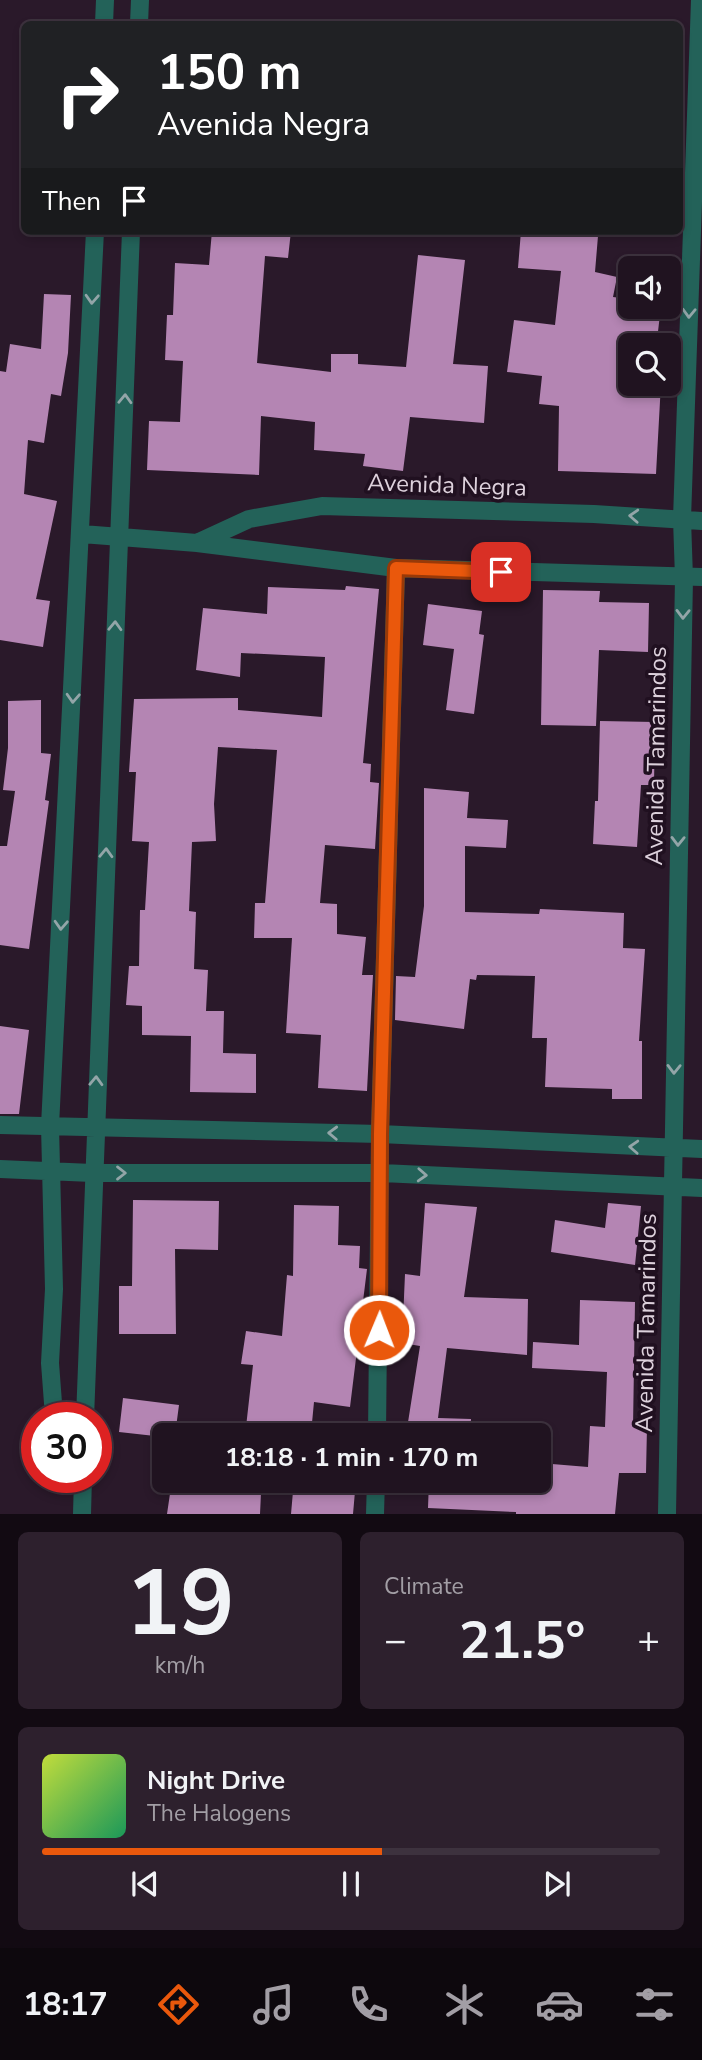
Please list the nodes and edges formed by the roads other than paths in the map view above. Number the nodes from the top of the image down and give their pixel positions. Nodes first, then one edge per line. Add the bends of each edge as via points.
1 (105, 0) edge
2 (140, 0) edge
3 (700, 0) edge
4 (104, 21) edge
5 (139, 21) edge
6 (95, 235) edge
7 (131, 235) edge
8 (682, 519) junction
9 (702, 521) edge
10 (82, 534) junction
11 (119, 537) junction
12 (197, 543) junction
13 (396, 568) junction
14 (693, 577) edge
15 (0, 1125) edge
16 (50, 1126) junction
17 (94, 1126) junction
18 (380, 1134) junction
19 (672, 1149) junction
20 (702, 1149) edge
21 (0, 1169) edge
22 (53, 1172) junction
23 (92, 1173) junction
24 (382, 1173) junction
25 (673, 1188) junction
26 (702, 1188) edge
27 (53, 1402) edge
28 (85, 1402) edge
29 (377, 1423) edge
30 (83, 1493) edge
31 (376, 1493) edge
32 (82, 1514) edge
33 (376, 1514) edge
34 (667, 1514) edge

1 - 4 street
2 - 5 street
3 -> 8 street, Avenida Tamarindos
6 -> 10 street
11 -> 7 street
8 - 9 street, Avenida Negra
8 -> 12 street, Avenida Negra via 322,506 249,519
8 - 14 street, Avenida Tamarindos
10 - 11 street, Avenida Negra
10 -> 16 street
11 - 12 street, Avenida Negra
17 -> 11 street
12 - 13 street, Avenida Negra
13 - 14 street, Avenida Negra
13 - 18 street
14 -> 19 street, Avenida Tamarindos
15 - 16 street
16 - 17 street
16 - 22 street
18 -> 17 street
17 - 23 street
19 -> 18 street
18 - 24 street
19 - 20 street
19 - 25 street, Avenida Tamarindos
21 - 22 street
22 - 23 street
22 - 27 street
23 -> 24 street
23 - 28 street
24 -> 25 street
24 - 29 street
25 - 26 street
25 - 34 street, Avenida Tamarindos
30 - 32 street
31 - 33 street

